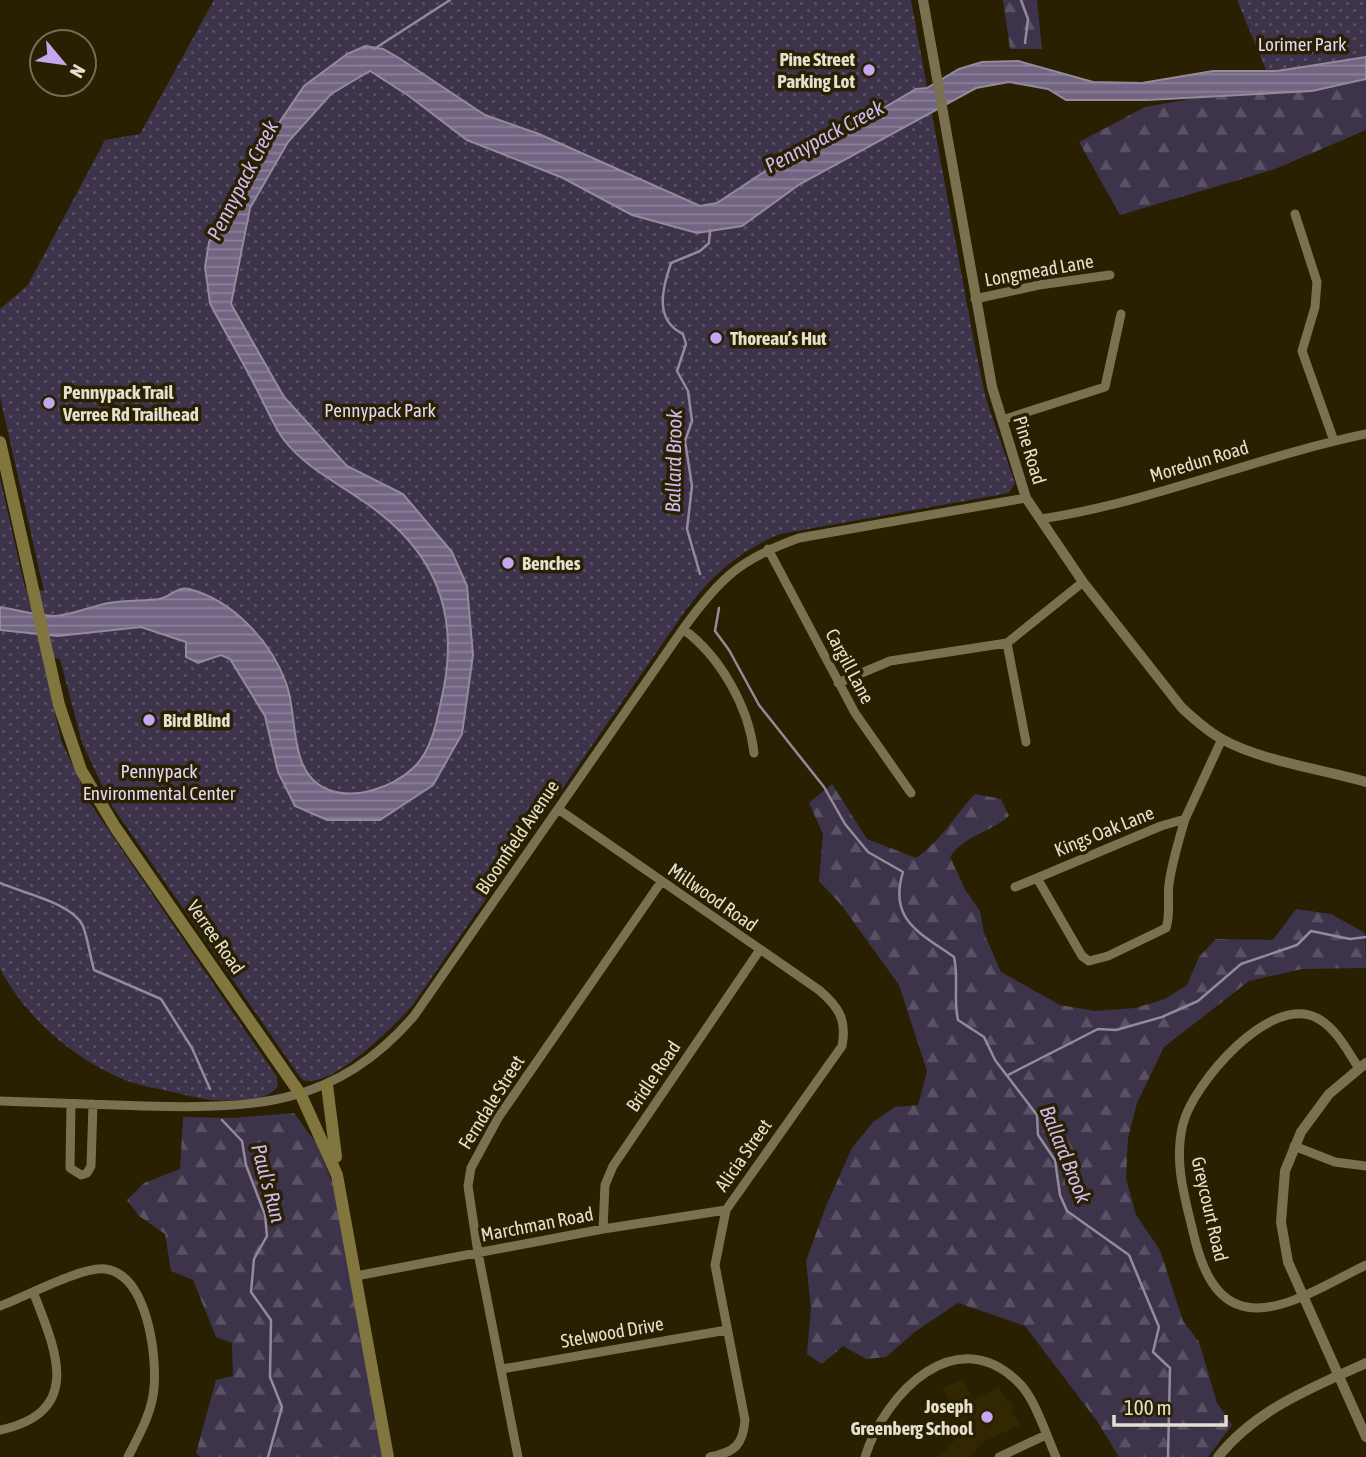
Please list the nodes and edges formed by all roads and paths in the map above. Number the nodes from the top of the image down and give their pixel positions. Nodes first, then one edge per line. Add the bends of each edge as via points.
1 (923, 0) edge
2 (1294, 214) dead end
3 (1110, 275) dead end
4 (975, 299) junction
5 (1121, 314) dead end
6 (1002, 420) junction
7 (1366, 434) edge
8 (1334, 440) junction
9 (0, 442) edge
10 (1026, 498) junction
11 (1041, 519) junction
12 (768, 549) junction
13 (1083, 582) junction
14 (683, 629) junction
15 (1007, 643) junction
16 (838, 683) junction
17 (1222, 739) junction
18 (1026, 742) dead end
19 (754, 753) dead end
20 (1366, 782) edge
21 (911, 793) dead end
22 (558, 809) junction
23 (1185, 819) junction
24 (1037, 878) junction
25 (661, 882) junction
26 (1015, 887) dead end
27 (759, 951) junction
28 (844, 1018) joint
29 (1362, 1065) edge
30 (327, 1085) junction
31 (301, 1095) junction
32 (0, 1101) edge
33 (71, 1104) junction
34 (93, 1104) junction
35 (1294, 1146) junction
36 (1366, 1166) edge
37 (337, 1175) junction
38 (726, 1210) junction
39 (603, 1229) junction
40 (478, 1253) junction
41 (1366, 1265) edge
42 (356, 1276) junction
43 (34, 1294) junction
44 (1302, 1295) junction
45 (0, 1306) edge
46 (727, 1330) junction
47 (1366, 1363) edge
48 (502, 1369) junction
49 (1339, 1376) junction
50 (0, 1430) edge
51 (1046, 1435) junction
52 (1366, 1437) edge
53 (128, 1457) edge
54 (388, 1457) edge
55 (518, 1457) edge
56 (710, 1457) edge
57 (865, 1457) edge
58 (999, 1457) edge
59 (1055, 1457) edge
60 (1218, 1457) edge

1 - 4 street, Pine Road
2 - 8 street via 1317,282 1302,351
3 - 4 street, Longmead Lane
4 - 6 street, Pine Road
5 - 6 street via 1105,387
6 - 10 street, Pine Road
7 - 8 street, Moredun Road
8 - 11 street, Moredun Road via 1092,512
9 - 31 main road, Verree Road via 70,740 96,798
10 - 11 street, Pine Road
10 - 12 street, Bloomfield Avenue via 832,531
11 - 13 street, Pine Road
12 - 14 street, Bloomfield Avenue via 723,578
12 - 16 street, Cargill Lane
13 - 15 street
13 - 17 street, Pine Road via 1182,708
14 - 19 street via 715,659 751,730
14 - 22 street, Bloomfield Avenue
15 - 16 street via 890,661
15 - 18 street
16 - 21 street, Cargill Lane
17 - 20 street, Pine Road
17 - 23 street, Kings Oak Lane
22 - 25 street, Millwood Road
22 - 30 street, Bloomfield Avenue via 414,1016 373,1055
23 - 24 street, Kings Oak Lane
23 - 24 street, Kings Oak Lane via 1168,887 1170,918 1166,928 1108,956 1089,961 1082,956
24 - 26 street, Kings Oak Lane
25 - 27 street, Millwood Road
25 - 40 street, Ferndale Street via 498,1118 471,1168 468,1186
27 - 28 street, Millwood Road via 819,990
27 - 39 street, Bridle Road via 613,1166 605,1185
28 - 38 street, Alicia Street via 842,1046
29 - 35 street via 1319,1105
29 - 44 street, Greycourt Road via 1316,1017 1281,1017 1213,1069 1192,1098 1183,1124 1180,1174 1201,1263 1211,1282 1225,1297 1246,1307 1275,1308
30 - 31 street, Bloomfield Avenue
30 - 37 main road
31 - 34 street, Bloomfield Avenue via 220,1107
31 - 37 main road, Verree Road
32 - 33 street, Bloomfield Avenue
33 - 34 street, Bloomfield Avenue
33 - 34 street via 70,1168 81,1175 91,1166
35 - 36 street via 1335,1162
35 - 44 street via 1283,1186 1281,1222 1288,1262
37 - 42 main road, Verree Road
38 - 39 street, Marchman Road
38 - 46 street, Alicia Street via 715,1265
39 - 40 street, Marchman Road
40 - 42 street, Marchman Road
40 - 48 street, Ferndale Street
41 - 44 street
42 - 54 main road, Verree Road
43 - 45 street
43 - 50 street via 55,1351 55,1390 34,1420
43 - 53 street via 88,1269 107,1269 127,1279 149,1323 154,1364 146,1422
44 - 49 street
46 - 48 street, Stelwood Drive
46 - 56 street, Alicia Street via 745,1420 744,1437 725,1454
47 - 49 street
48 - 55 street, Ferndale Street
49 - 52 street
49 - 60 street via 1278,1405
51 - 57 street via 1023,1387 1007,1372 988,1362 956,1359 930,1369 885,1410
51 - 58 street
51 - 59 street

